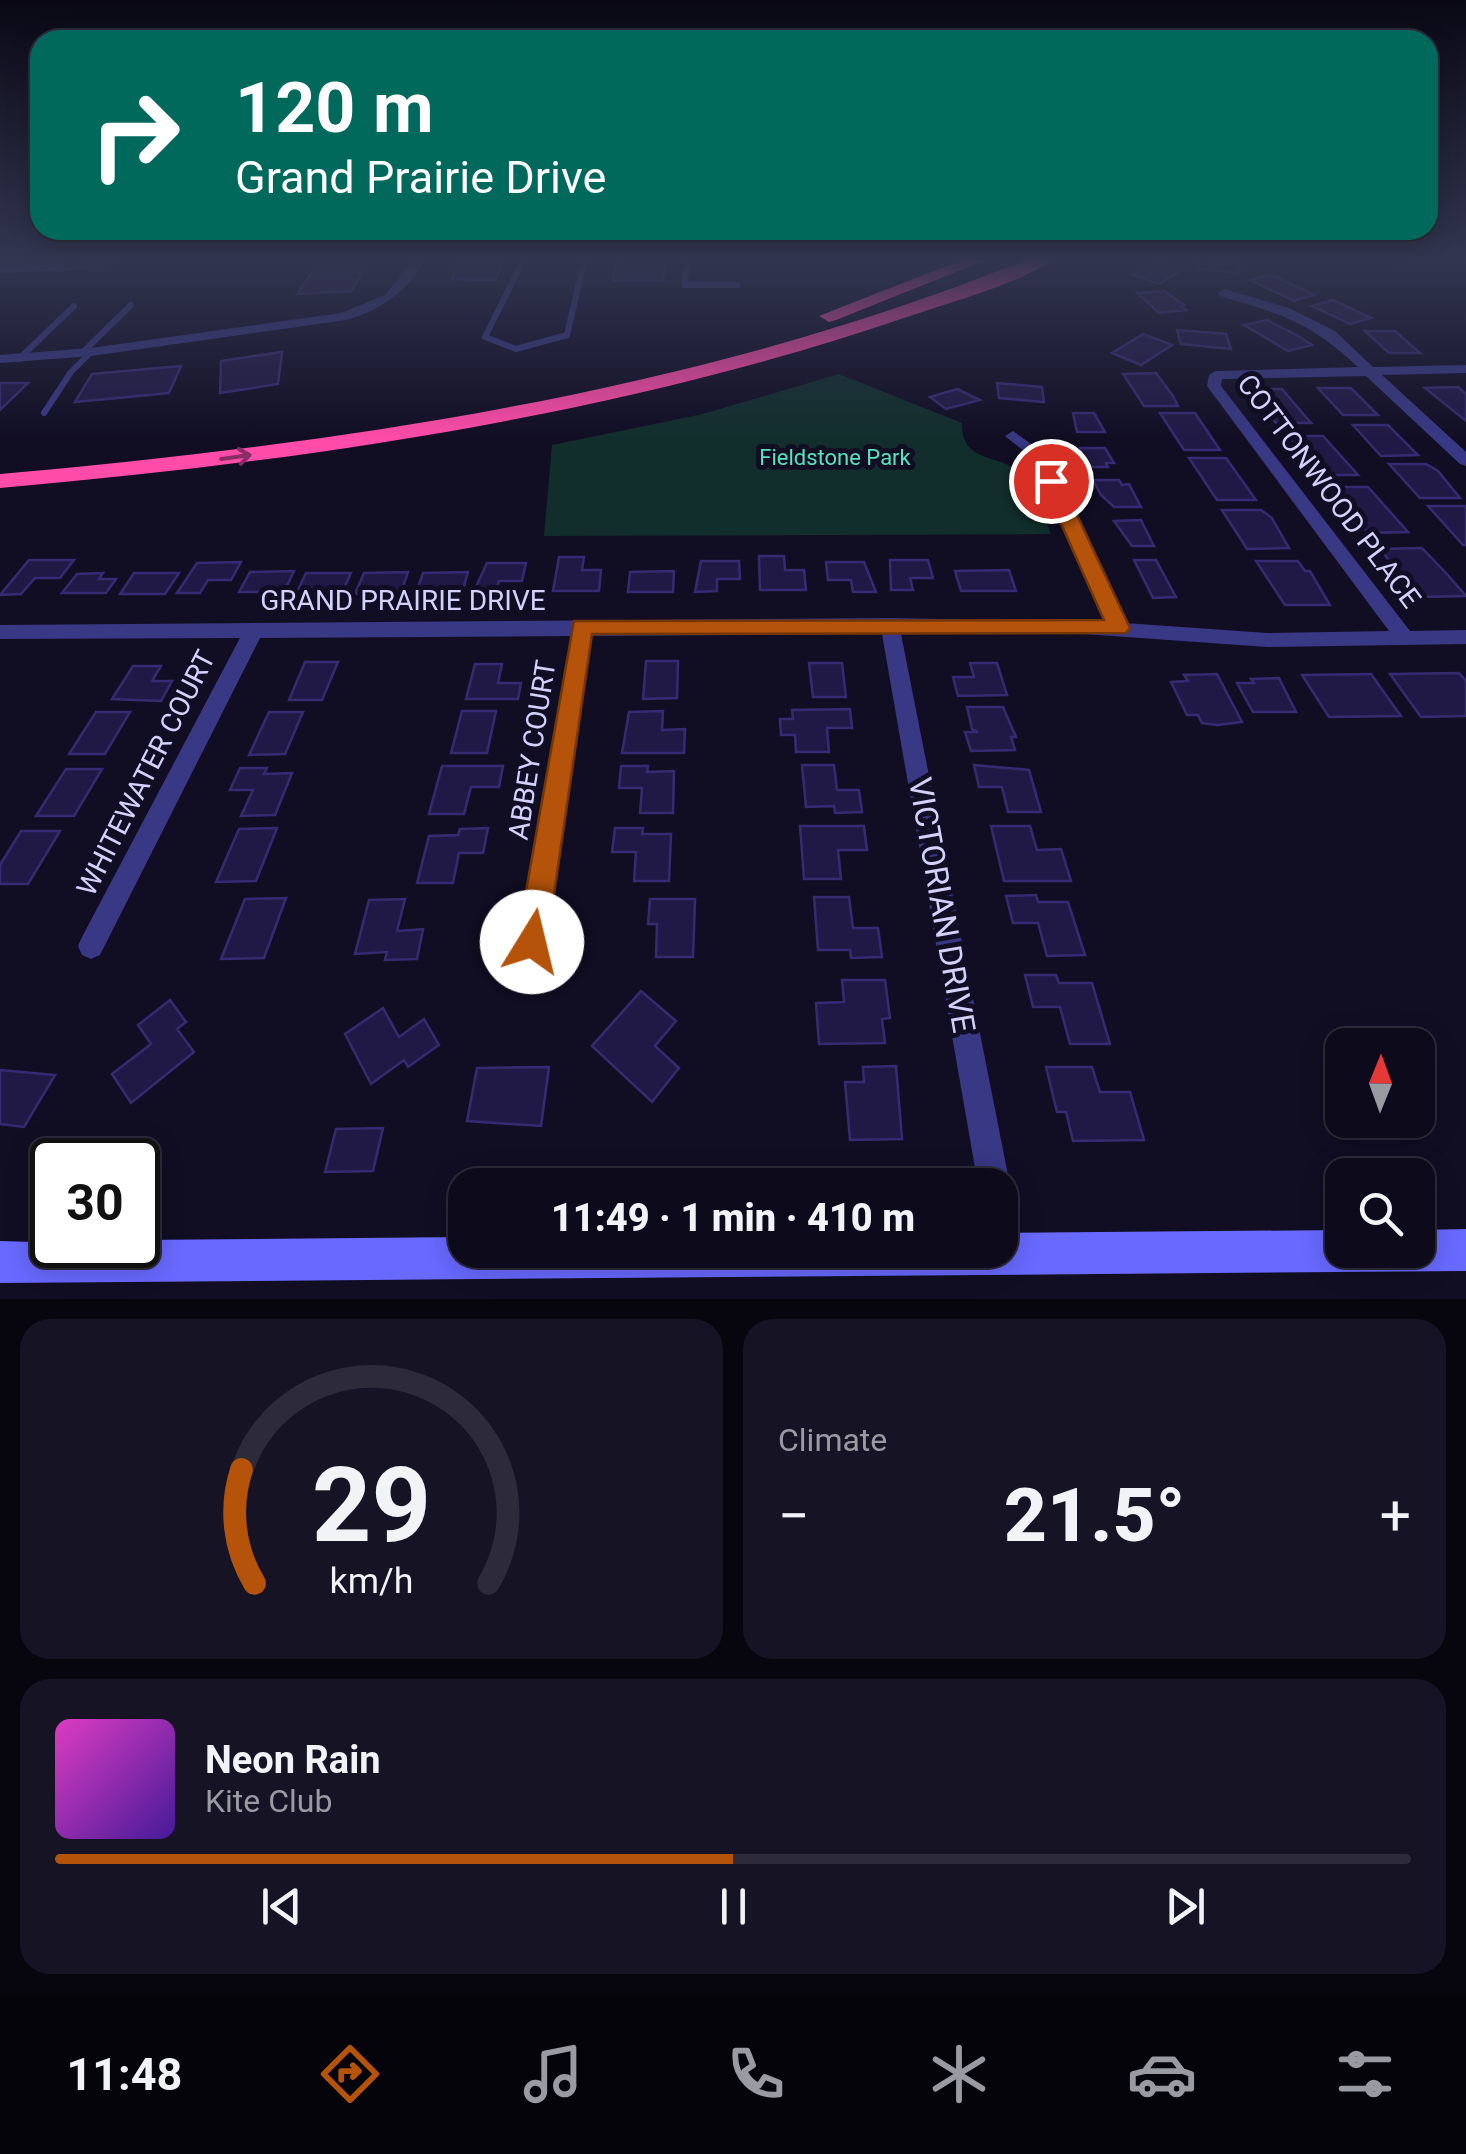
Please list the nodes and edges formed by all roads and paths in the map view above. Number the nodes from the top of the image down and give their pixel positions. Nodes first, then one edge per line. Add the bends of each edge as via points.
1 (61, 318) edge
2 (119, 318) edge
3 (330, 318) edge
4 (494, 318) edge
5 (571, 318) edge
6 (823, 318) edge
7 (887, 318) edge
8 (1297, 318) edge
9 (87, 352) junction
10 (18, 358) junction
11 (0, 359) edge
12 (1466, 369) edge
13 (1372, 370) junction
14 (44, 413) dead end
15 (1012, 436) dead end
16 (1466, 460) edge
17 (0, 465) edge
18 (0, 481) edge
19 (582, 626) junction
20 (890, 626) junction
21 (255, 628) junction
22 (1118, 628) junction
23 (0, 632) edge
24 (1466, 636) edge
25 (1404, 637) junction
26 (532, 942) dead end
27 (90, 946) dead end
28 (991, 1168) edge
29 (1018, 1235) edge
30 (448, 1250) edge
31 (1466, 1250) edge
32 (0, 1262) edge

1 - 10 lane
2 - 9 lane
3 - 9 street
4 - 5 lane via 485,337 516,349 567,335
6 - 17 highway via 522,392 152,449
18 -> 7 highway via 222,459 421,429
8 - 13 street via 1343,343
9 - 10 street
9 - 14 lane
10 - 11 street
12 - 13 street
13 - 16 street
13 - 25 street, COTTONWOOD PLACE via 1216,376 1214,386
15 - 22 street via 1036,453
19 - 20 street, GRAND PRAIRIE DRIVE
19 - 21 street, GRAND PRAIRIE DRIVE
19 - 26 street, ABBEY COURT
20 - 22 street, GRAND PRAIRIE DRIVE
20 - 28 street, VICTORIAN DRIVE
21 - 23 street, GRAND PRAIRIE DRIVE
21 - 27 street, WHITEWATER COURT
22 - 25 street, GRAND PRAIRIE DRIVE via 1238,639
24 - 25 street, GRAND PRAIRIE DRIVE
29 - 31 street
30 - 32 street

